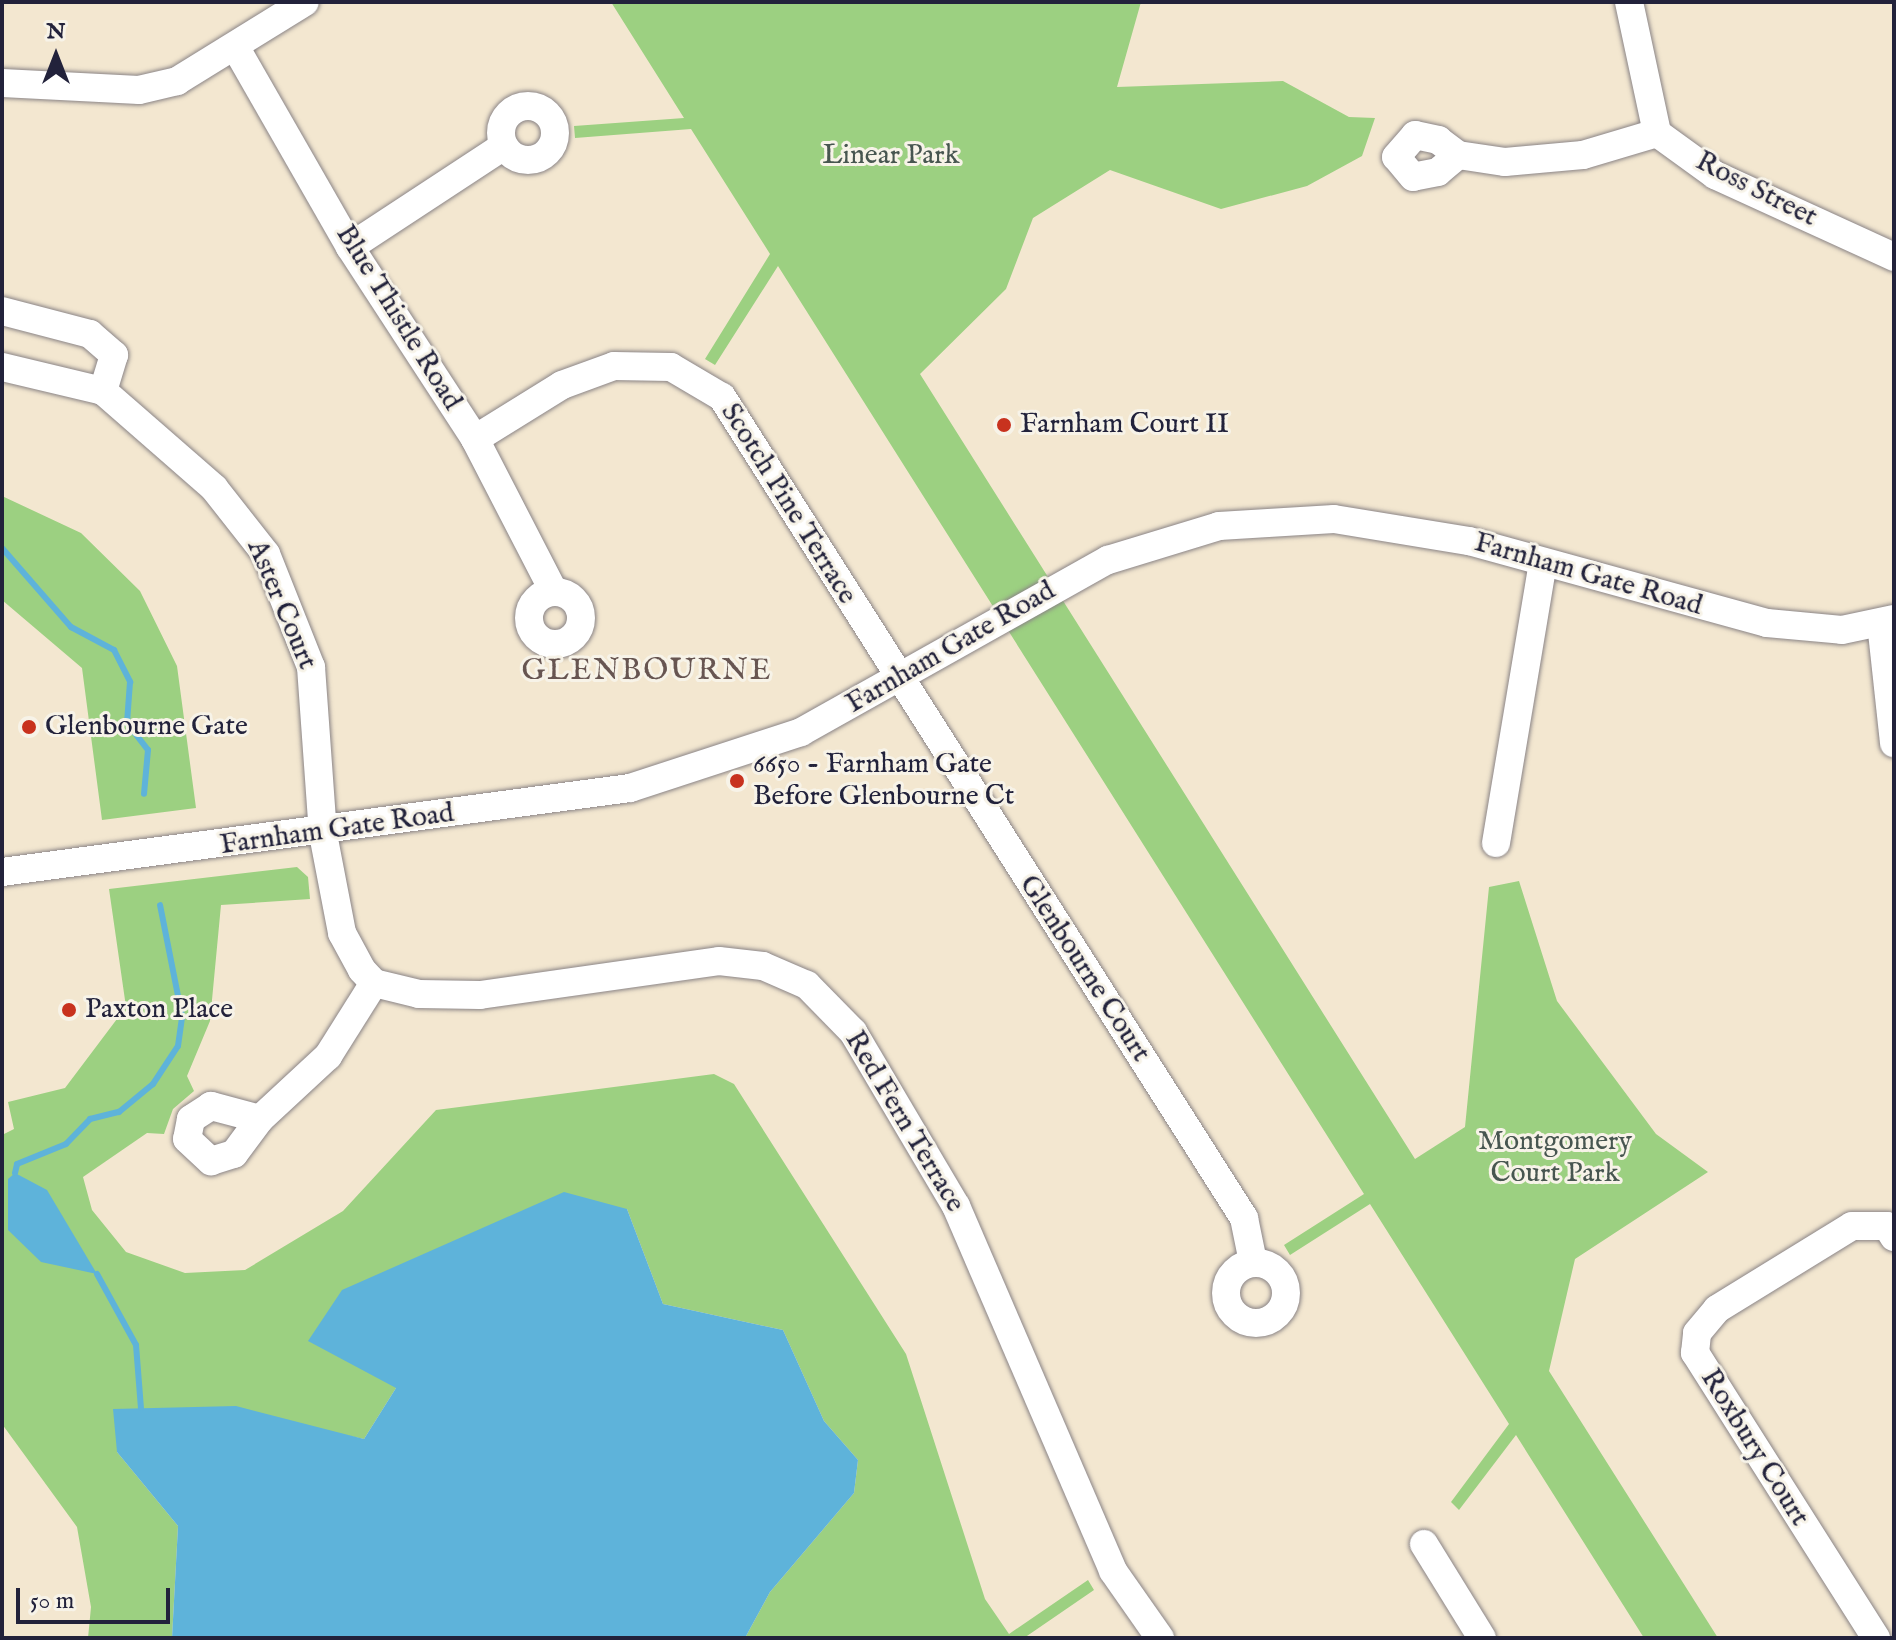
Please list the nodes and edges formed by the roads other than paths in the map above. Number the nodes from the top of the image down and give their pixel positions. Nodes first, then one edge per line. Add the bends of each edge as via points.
1 (305, 2) edge
2 (1629, 2) edge
3 (236, 48) junction
4 (2, 83) edge
5 (1657, 133) junction
6 (504, 146) dead end
7 (1458, 155) dead end
8 (350, 247) junction
9 (1894, 257) edge
10 (2, 311) edge
11 (2, 367) edge
12 (103, 391) junction
13 (475, 439) junction
14 (1543, 563) junction
15 (554, 592) dead end
16 (1887, 621) edge
17 (899, 681) junction
18 (1894, 743) edge
19 (323, 834) junction
20 (1496, 843) dead end
21 (2, 872) edge
22 (374, 983) junction
23 (260, 1119) dead end
24 (1894, 1237) edge
25 (1253, 1262) dead end
26 (1424, 1544) dead end
27 (1160, 1638) edge
28 (1482, 1638) edge
29 (1876, 1638) edge

1 - 3 street
2 - 5 street
3 - 4 street via 177,81 139,90
3 - 8 street, Blue Thistle Road
5 - 7 street via 1583,155 1505,162
5 - 9 street, Ross Street via 1715,175
6 - 8 street
8 - 13 street, Blue Thistle Road
10 - 12 street via 105,342 114,355
11 - 12 street, Aster Court
12 - 19 street, Aster Court via 214,488 266,554 311,667
13 - 15 street, Blue Thistle Road
13 - 17 street, Scotch Pine Terrace via 562,385 614,366 644,362 698,378 747,432
14 - 16 street, Farnham Gate Road via 1767,623 1842,630
14 - 17 street, Farnham Gate Road via 1456,539 1334,519 1219,526 1108,560
14 - 20 street
16 - 18 street
17 - 19 street, Farnham Gate Road via 801,732 630,788
17 - 25 street, Glenbourne Court via 1244,1218
19 - 21 street, Farnham Gate Road
19 - 22 street via 342,933
22 - 23 street via 328,1056
22 - 27 street, Red Fern Terrace via 419,994 480,995 719,961 763,966 807,985 853,1032 988,1265 1031,1391 1106,1557
24 - 29 street, Roxbury Court via 1887,1226 1852,1226 1717,1309 1697,1333 1695,1353
26 - 28 street

